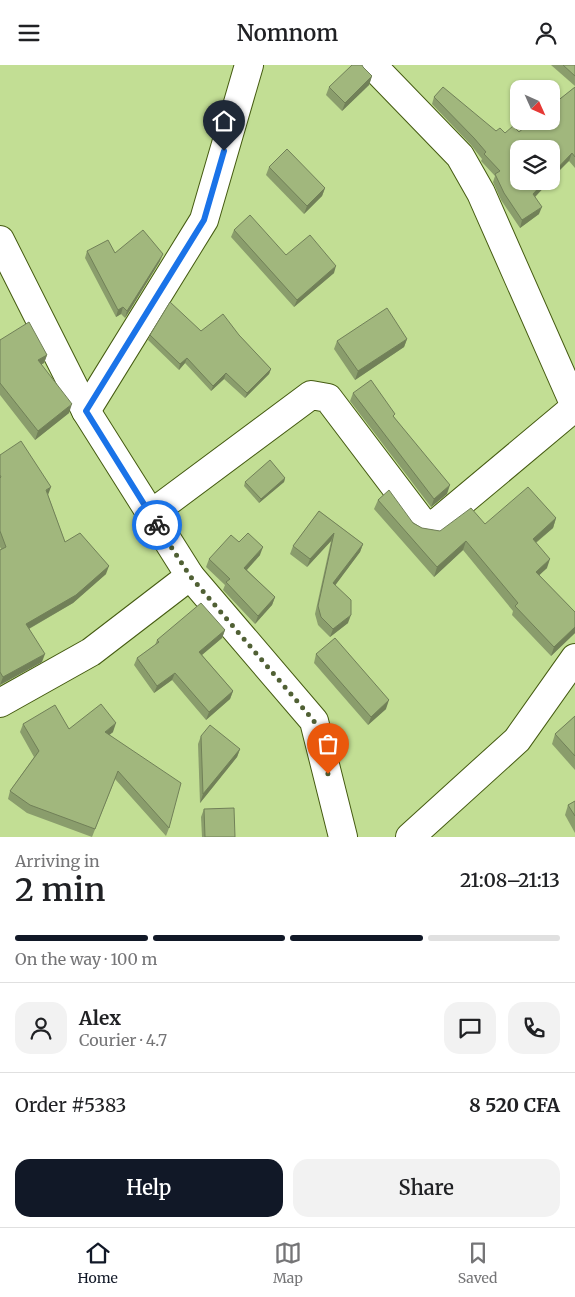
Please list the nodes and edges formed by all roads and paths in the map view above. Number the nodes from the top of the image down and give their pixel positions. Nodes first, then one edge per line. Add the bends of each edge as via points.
1 (249, 65) edge
2 (372, 65) edge
3 (0, 240) edge
4 (575, 407) edge
5 (86, 411) junction
6 (151, 514) junction
7 (190, 576) junction
8 (575, 658) edge
9 (0, 703) edge
10 (343, 837) edge
11 (410, 837) edge

1 - 5 street via 204,220
2 - 4 street via 460,156 481,193
3 - 5 street
4 - 6 street via 434,525 422,522 323,395 311,395
5 - 6 street
6 - 7 street
7 - 9 street via 91,652
7 - 10 street via 314,721
8 - 11 street via 517,740

